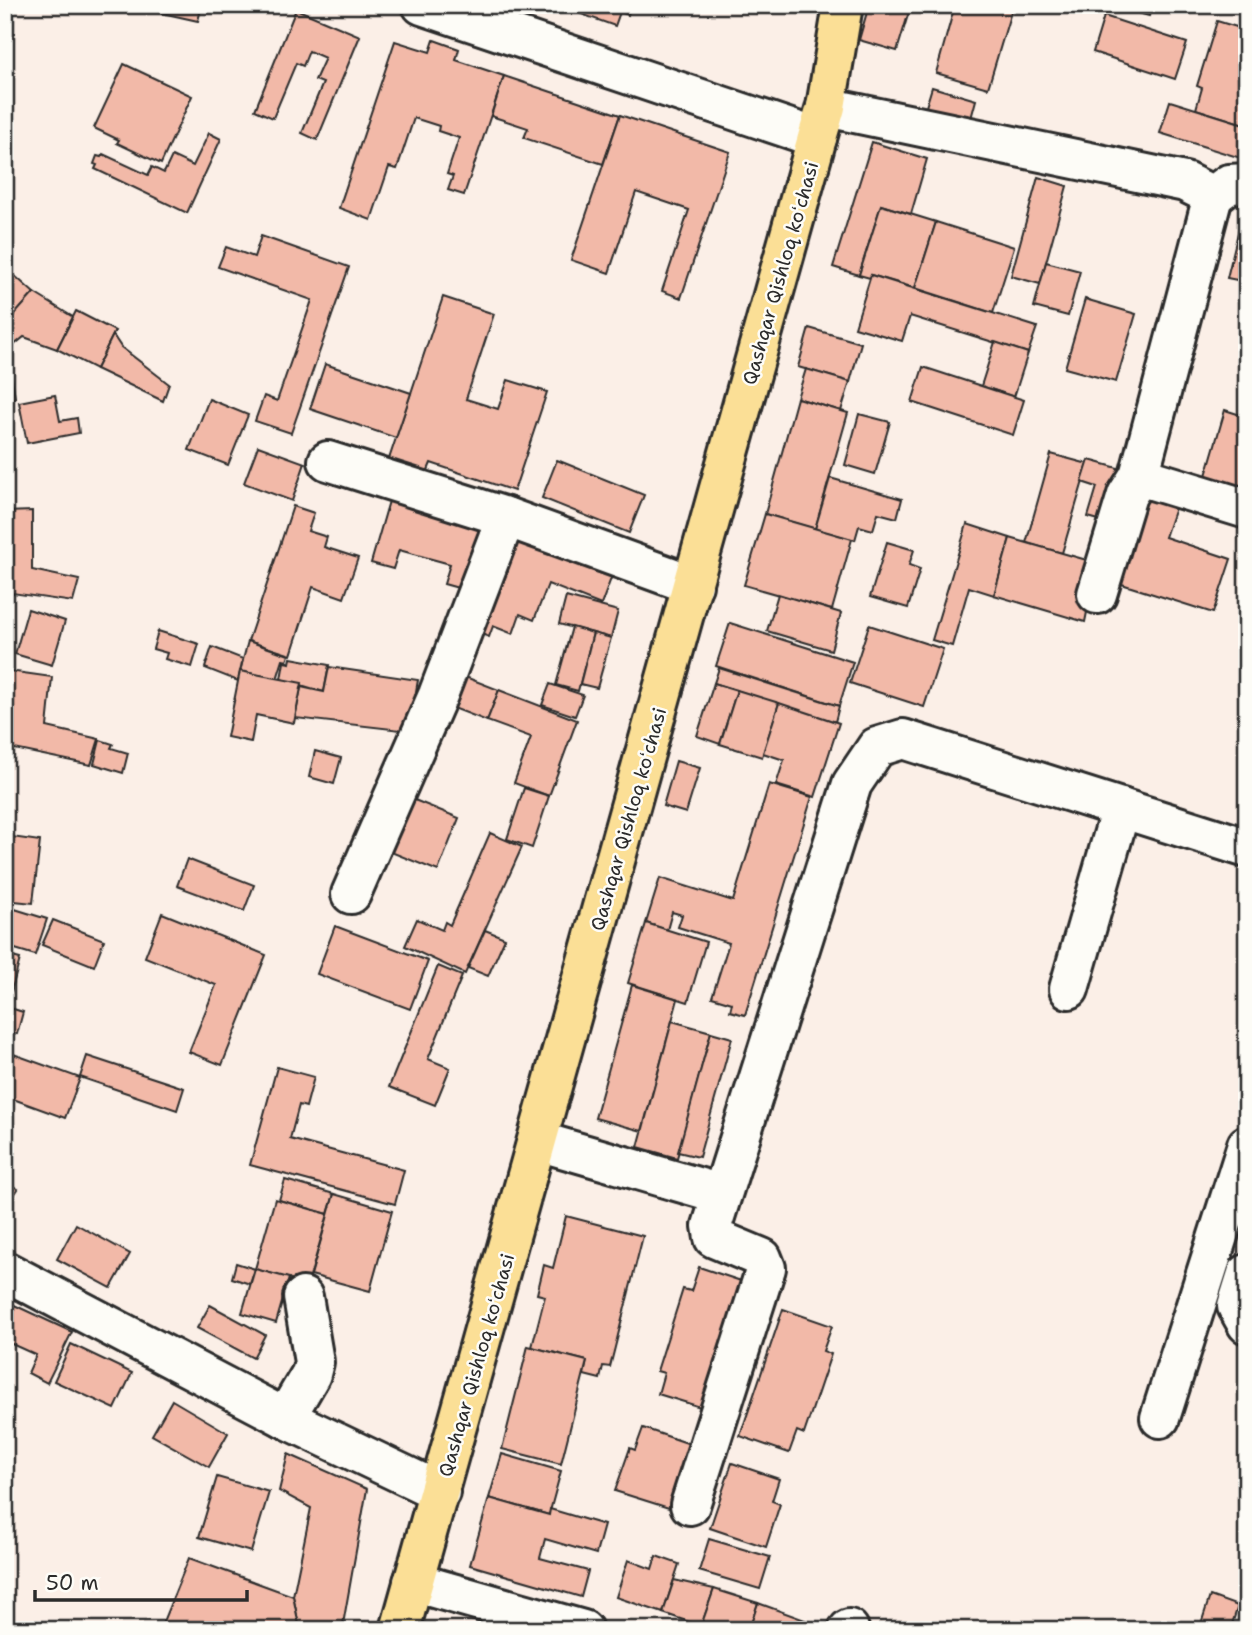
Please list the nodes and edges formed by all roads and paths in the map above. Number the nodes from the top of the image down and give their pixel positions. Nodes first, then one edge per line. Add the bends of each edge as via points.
1 (422, 5) edge
2 (843, 5) edge
3 (822, 122) junction
4 (1230, 190) edge
5 (328, 461) dead end
6 (1139, 476) junction
7 (1247, 509) edge
8 (506, 517) junction
9 (693, 585) junction
10 (1097, 594) dead end
11 (1121, 808) junction
12 (1247, 848) edge
13 (351, 894) dead end
14 (1069, 989) dead end
15 (538, 1140) junction
16 (1247, 1145) edge
17 (721, 1194) junction
18 (5, 1271) edge
19 (1247, 1274) edge
20 (303, 1297) dead end
21 (1247, 1324) edge
22 (285, 1418) junction
23 (1160, 1418) dead end
24 (440, 1492) junction
25 (690, 1505) dead end
26 (413, 1582) junction
27 (400, 1630) edge
28 (583, 1630) edge

1 - 3 street
2 - 3 main road, Qashqar Qishloq koʻchasi
3 - 4 street
3 - 9 main road, Qashqar Qishloq koʻchasi
4 - 6 street
5 - 8 street
6 - 7 street
6 - 10 street via 1127,495
8 - 9 street
8 - 13 street via 438,695
9 - 15 main road, Qashqar Qishloq koʻchasi
11 - 12 street
11 - 14 street
11 - 17 street via 903,739 877,747 852,784
15 - 17 street
15 - 24 main road, Qashqar Qishloq koʻchasi
16 - 23 street
17 - 25 street via 712,1226 714,1238 762,1258 766,1268
18 - 22 street
19 - 21 street via 1237,1306
20 - 22 street via 314,1362
22 - 24 street
24 - 26 main road, Qashqar Qishloq koʻchasi
26 - 27 main road, Qashqar Qishloq koʻchasi
26 - 28 street

